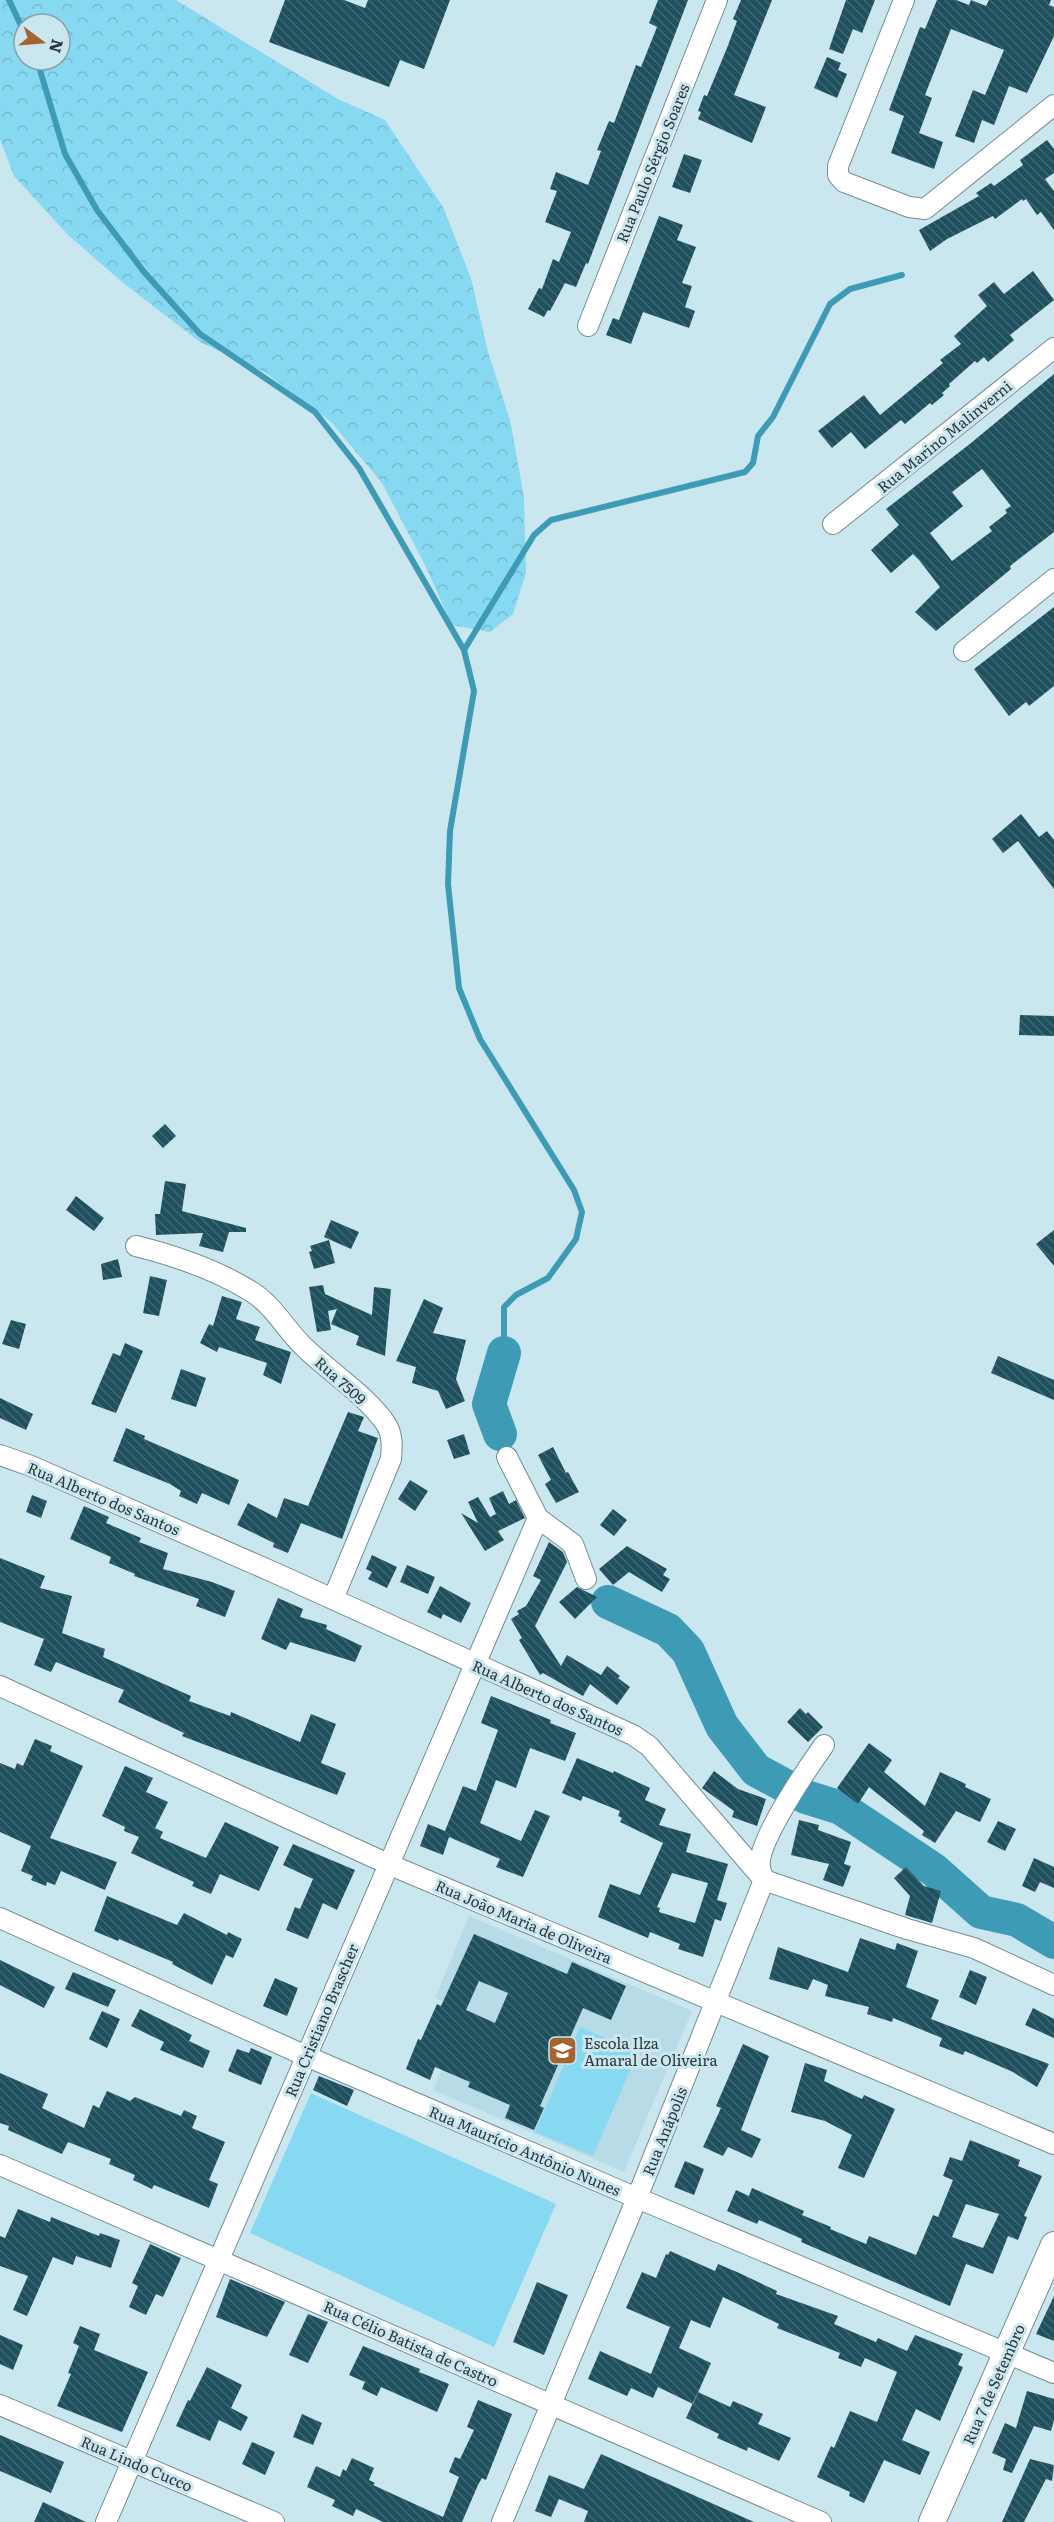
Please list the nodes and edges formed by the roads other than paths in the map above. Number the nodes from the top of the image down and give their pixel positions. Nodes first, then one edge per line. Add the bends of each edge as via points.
1 (717, 0) edge
2 (903, 0) edge
3 (1054, 105) edge
4 (588, 326) dead end
5 (1054, 348) edge
6 (833, 524) dead end
7 (1054, 579) edge
8 (964, 651) dead end
9 (136, 1246) dead end
10 (0, 1455) edge
11 (507, 1457) dead end
12 (538, 1518) junction
13 (586, 1579) dead end
14 (333, 1599) junction
15 (475, 1665) junction
16 (0, 1686) edge
17 (824, 1745) dead end
18 (388, 1864) junction
19 (764, 1880) junction
20 (0, 1918) edge
21 (1054, 1985) edge
22 (716, 2001) junction
23 (306, 2055) junction
24 (1054, 2144) edge
25 (0, 2165) edge
26 (637, 2198) junction
27 (1054, 2245) edge
28 (219, 2259) junction
29 (1007, 2352) junction
30 (1054, 2373) edge
31 (0, 2404) edge
32 (550, 2405) junction
33 (131, 2461) junction
34 (106, 2522) edge
35 (274, 2522) edge
36 (502, 2522) edge
37 (821, 2522) edge
38 (932, 2522) edge

1 - 4 street, Rua Paulo Sérgio Soares
2 - 3 street via 838,166 838,175 844,182 909,207 925,208
5 - 6 street, Rua Marino Malinverni
7 - 8 street
9 - 14 street, Rua 7509 via 189,1262 254,1293 304,1348 387,1425 393,1443 391,1459
10 - 14 street, Rua Alberto dos Santos
11 - 12 street
12 - 13 street via 573,1544
12 - 15 street, Rua Cristiano Brascher
14 - 15 street, Rua Alberto dos Santos
15 - 18 street, Rua Cristiano Brascher
15 - 19 street, Rua Alberto dos Santos via 633,1735 649,1746
16 - 18 street, Rua João Maria de Oliveira
17 - 19 street, Rua Anápolis via 784,1806 762,1852 759,1865
18 - 22 street, Rua João Maria de Oliveira
18 - 23 street, Rua Cristiano Brascher
19 - 21 street via 966,1945
19 - 22 street, Rua Anápolis
20 - 23 street, Rua Maurício Antônio Nunes
22 - 24 street, Rua João Maria de Oliveira
22 - 26 street, Rua Anápolis
23 - 26 street, Rua Maurício Antônio Nunes
23 - 28 street, Rua Cristiano Brascher
25 - 28 street, Rua Célio Batista de Castro
26 - 29 street, Rua Maurício Antônio Nunes
26 - 32 street, Rua Anápolis
27 - 29 street, Rua 7 de Setembro
28 - 32 street, Rua Célio Batista de Castro
28 - 33 street, Rua Cristiano Brascher
29 - 30 street, Rua Maurício Antônio Nunes
29 - 38 street, Rua 7 de Setembro
31 - 33 street, Rua Lindo Cucco
32 - 36 street, Rua Anápolis
32 - 37 street, Rua Célio Batista de Castro
33 - 34 street, Rua Cristiano Brascher
33 - 35 street, Rua Lindo Cucco

